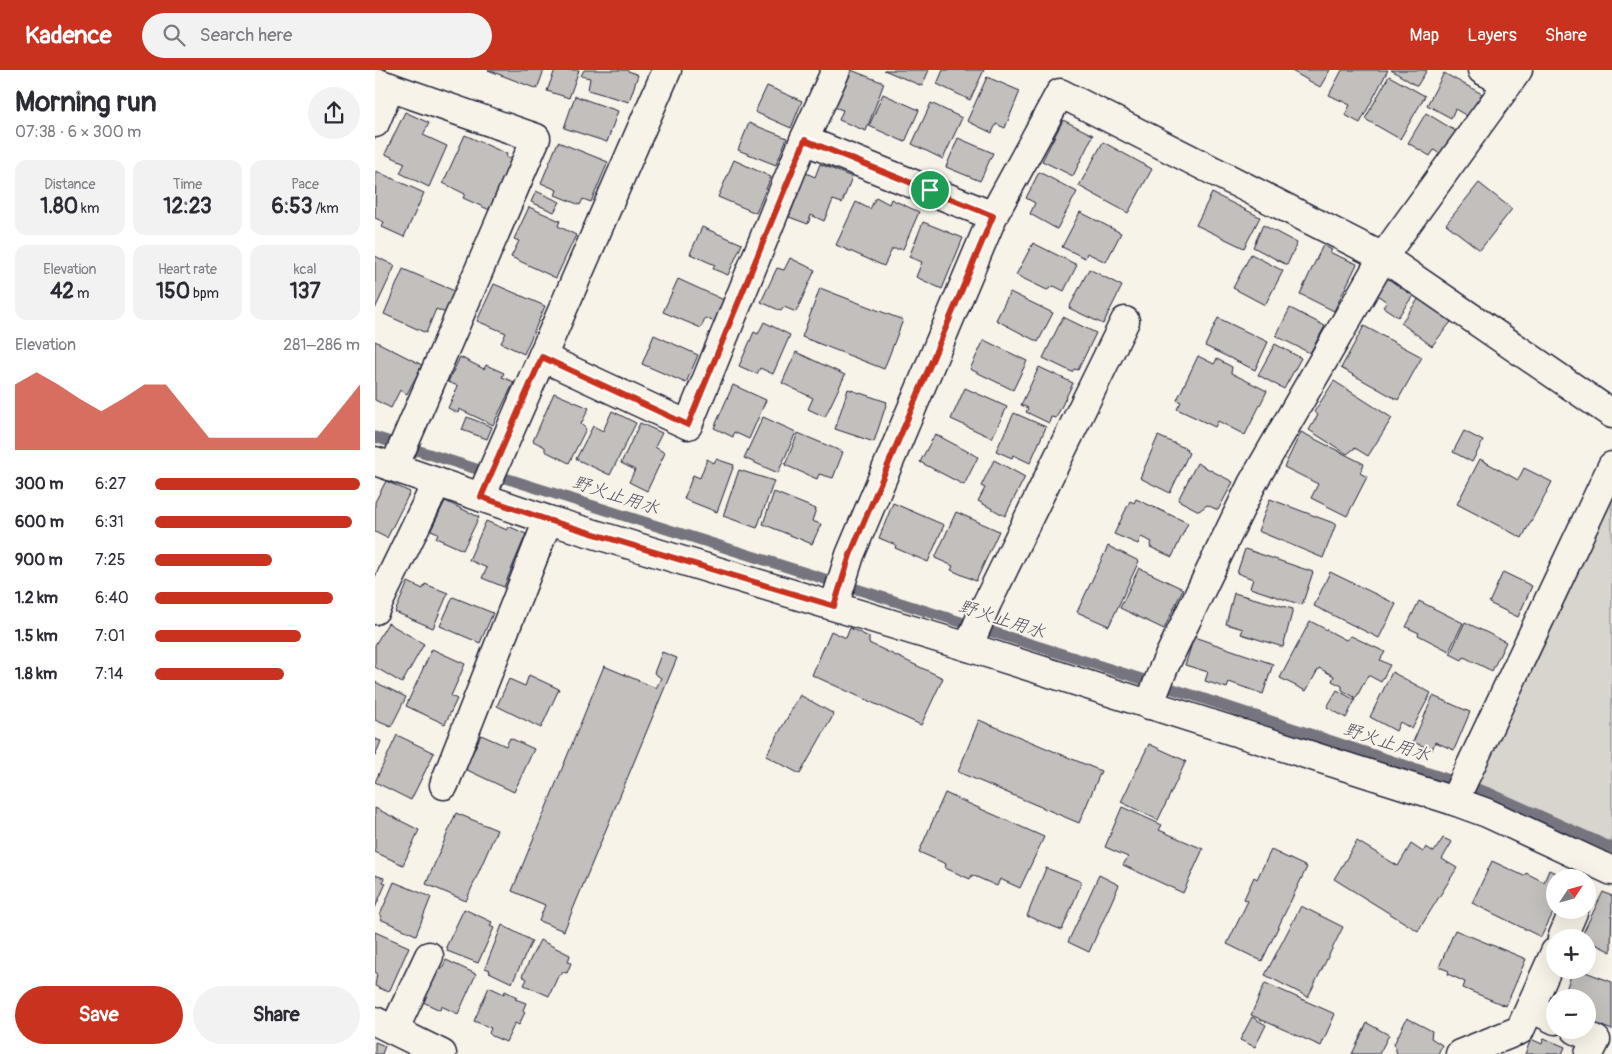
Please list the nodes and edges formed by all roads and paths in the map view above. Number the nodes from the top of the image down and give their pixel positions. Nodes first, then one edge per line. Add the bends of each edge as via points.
1 (667, 70) edge
2 (836, 70) edge
3 (1482, 70) edge
4 (1513, 77) edge
5 (383, 85) edge
6 (375, 123) edge
7 (805, 140) junction
8 (993, 216) junction
9 (1383, 257) junction
10 (1125, 321) dead end
11 (542, 357) junction
12 (1612, 414) edge
13 (388, 462) edge
14 (1612, 466) edge
15 (437, 482) junction
16 (484, 492) junction
17 (548, 520) junction
18 (835, 604) junction
19 (375, 610) edge
20 (969, 645) junction
21 (1150, 704) junction
22 (444, 784) dead end
23 (1456, 797) junction
24 (1598, 871) edge
25 (429, 956) dead end
26 (1546, 973) edge
27 (1531, 1008) junction
28 (1546, 1016) edge
29 (384, 1026) edge
30 (1594, 1039) edge
31 (443, 1054) edge
32 (1459, 1054) edge
33 (1589, 1054) edge

1 - 11 street
2 - 7 street
3 - 4 street
4 - 9 street
5 - 6 street
5 - 13 street via 536,138 411,426
7 - 8 street
7 - 11 street via 688,425
8 - 9 street via 1060,93
8 - 18 street via 850,555
9 - 12 street
9 - 21 street via 1252,484 1164,667
10 - 20 street
11 - 16 street
13 - 15 street
14 - 23 street
15 - 16 street
15 - 19 street
16 - 17 street
17 - 18 street
17 - 22 street
18 - 20 street
20 - 21 street
21 - 23 street
23 - 24 street
25 - 29 street
26 - 27 street
27 - 28 street
27 - 32 street via 1521,1030
29 - 31 street
30 - 33 street

